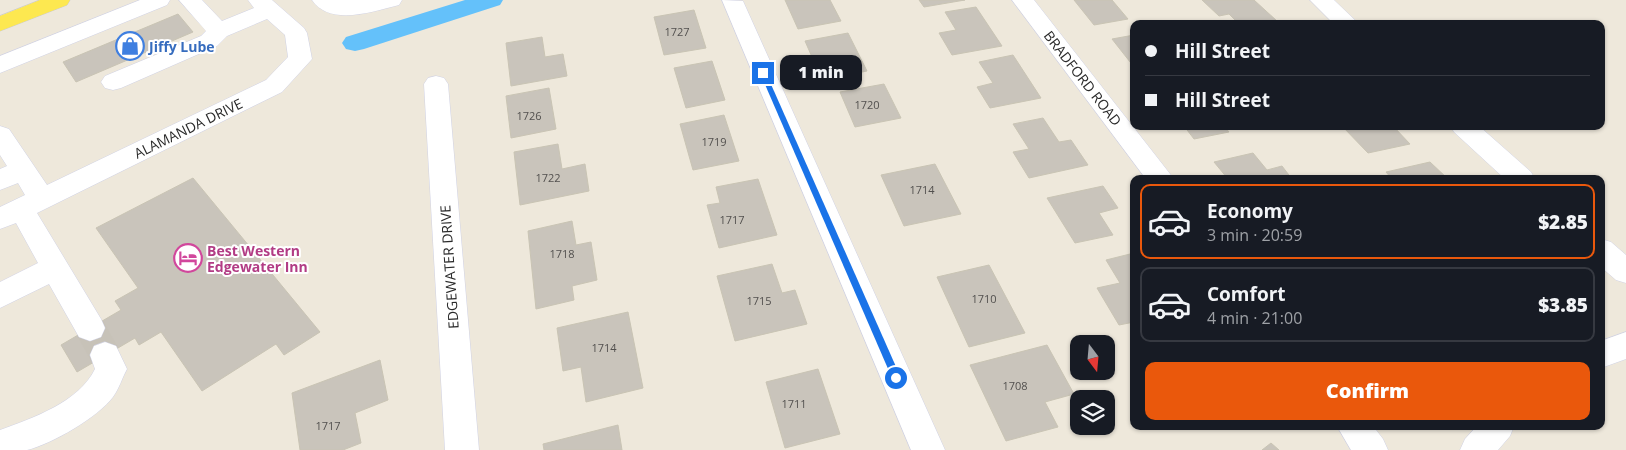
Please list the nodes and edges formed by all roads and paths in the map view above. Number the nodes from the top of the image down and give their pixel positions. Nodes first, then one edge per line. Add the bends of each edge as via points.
1 (59, 0) edge
2 (160, 0) edge
3 (190, 0) edge
4 (323, 0) edge
5 (391, 0) edge
6 (1023, 0) edge
7 (1321, 0) edge
8 (732, 1) dead end
9 (265, 3) edge
10 (1344, 20) edge
11 (0, 24) edge
12 (219, 32) junction
13 (0, 65) edge
14 (113, 82) dead end
15 (436, 84) dead end
16 (1467, 130) edge
17 (0, 135) edge
18 (11, 175) edge
19 (1158, 175) edge
20 (1518, 175) edge
21 (21, 209) edge
22 (1605, 254) edge
23 (55, 267) junction
24 (1626, 272) edge
25 (0, 296) edge
26 (90, 328) tunnel mouth
27 (1626, 346) edge
28 (1605, 354) edge
29 (106, 355) tunnel mouth
30 (1356, 430) edge
31 (1494, 430) edge
32 (0, 445) edge
33 (462, 450) edge
34 (928, 450) edge
35 (1371, 450) edge
36 (1477, 450) edge

1 - 11 main road
2 - 13 street
3 - 12 street
4 - 5 street via 330,6 342,8
6 - 19 street, BRADFORD ROAD
7 - 10 street
8 - 34 street
9 - 12 street
9 - 21 street, ALAMANDA DRIVE via 296,33 300,59 274,86
12 - 14 street via 210,41
15 - 33 street, EDGEWATER DRIVE
16 - 20 street
17 - 18 street
18 - 21 street
21 - 23 street
22 - 24 street
23 - 25 street
23 - 26 street
27 - 28 street
29 - 32 street via 111,369 102,387 77,410 36,432
30 - 35 street
31 - 36 street

